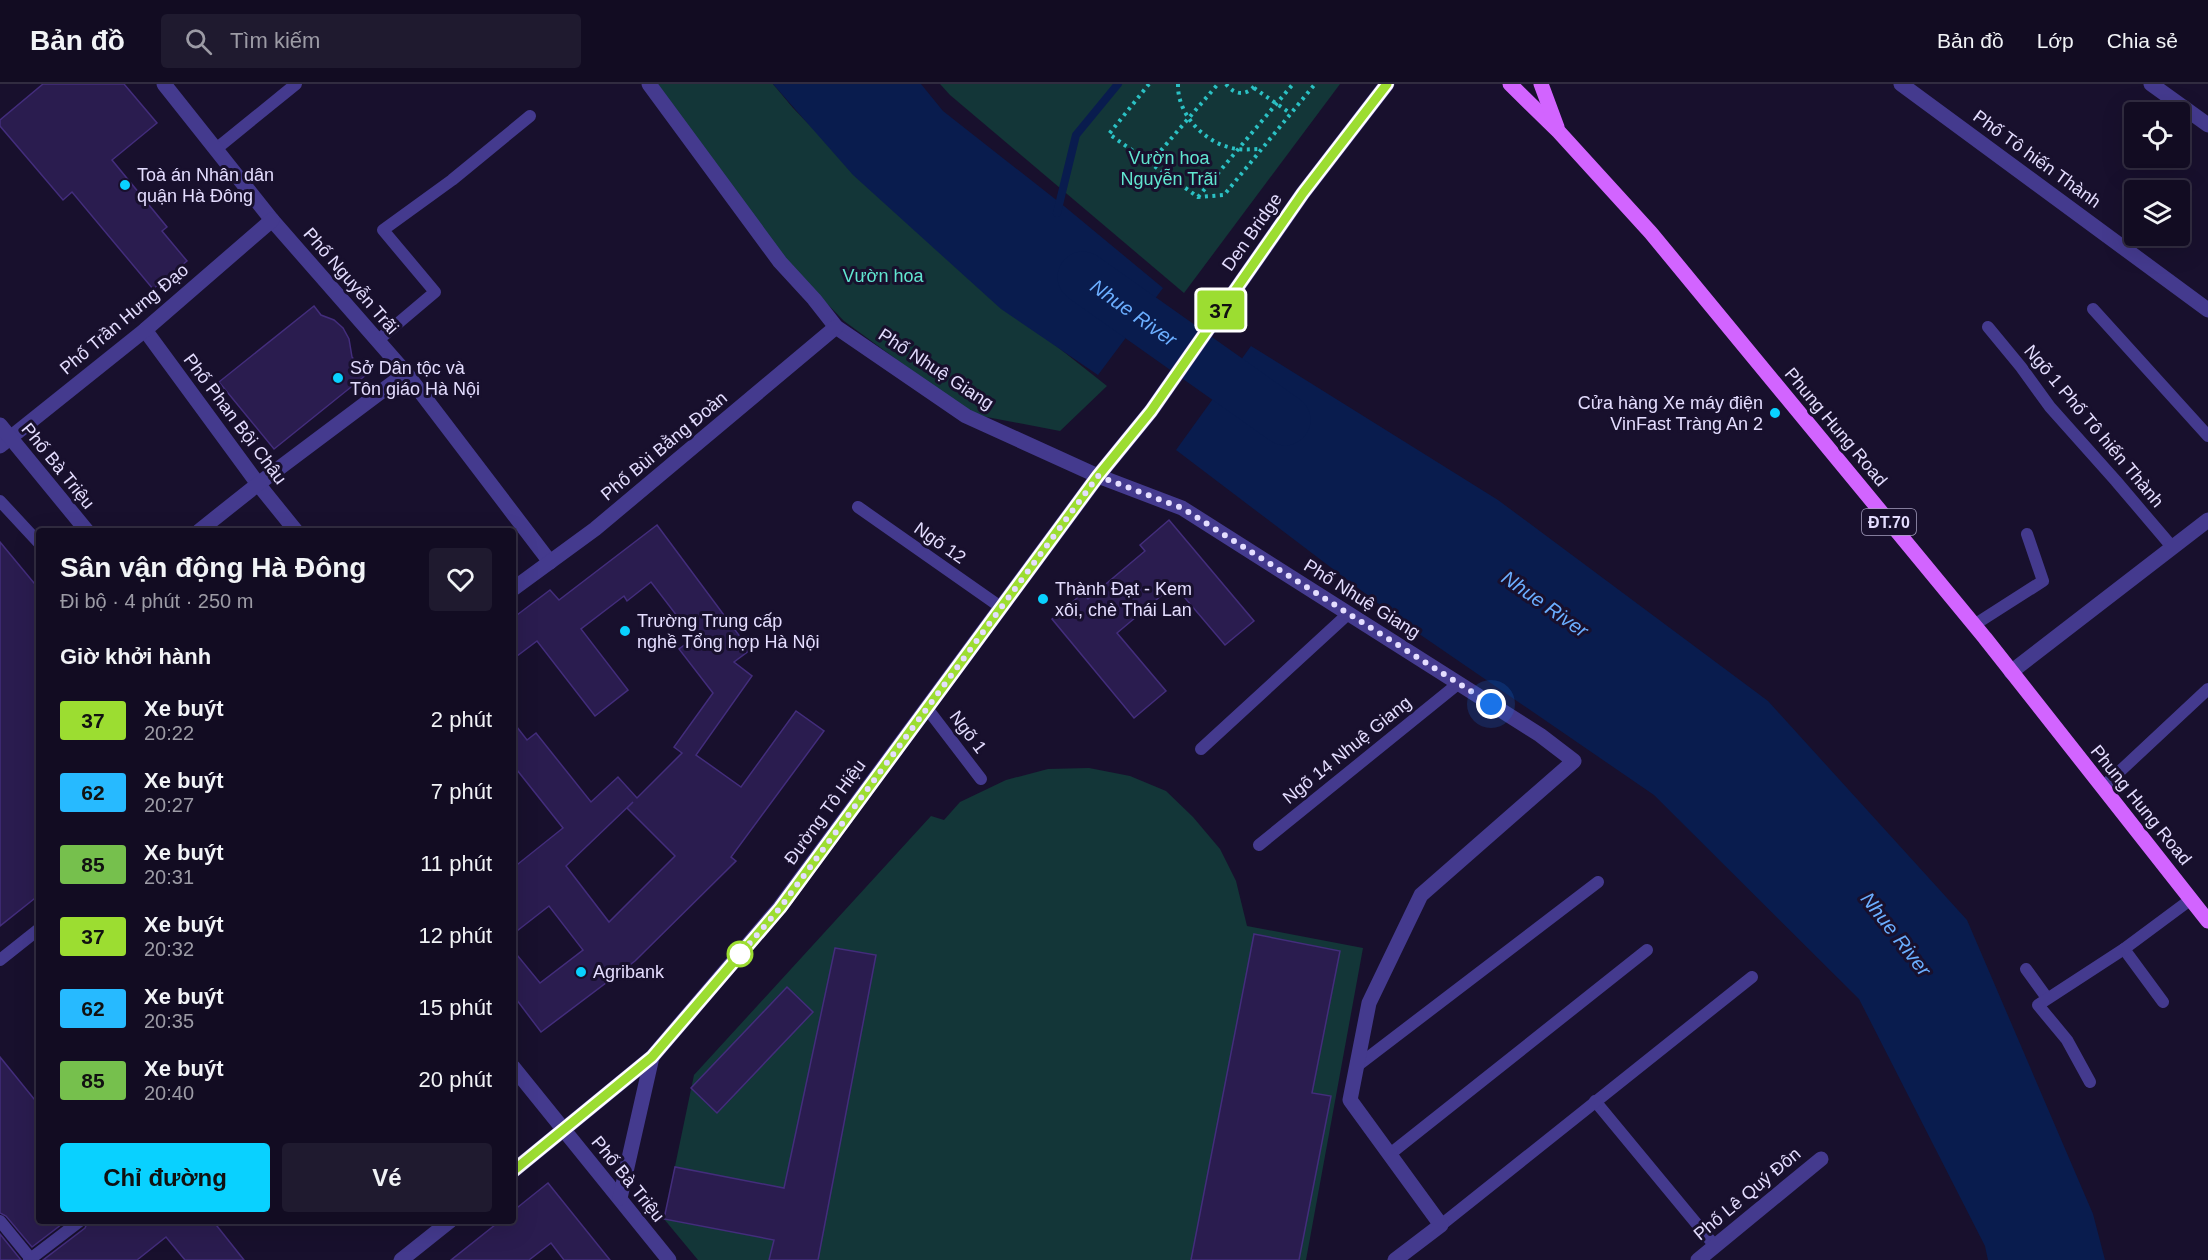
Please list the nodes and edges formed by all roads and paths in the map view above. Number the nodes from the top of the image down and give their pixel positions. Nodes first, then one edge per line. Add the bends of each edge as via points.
1 (164, 84) edge
2 (296, 84) edge
3 (650, 84) edge
4 (1149, 84) edge
5 (1178, 84) edge
6 (1218, 84) edge
7 (1226, 84) edge
8 (1293, 84) edge
9 (1315, 84) edge
10 (1387, 84) edge
11 (1510, 84) edge
12 (1541, 84) edge
13 (1901, 84) edge
14 (2151, 84) edge
15 (1255, 86) edge
16 (1276, 104) junction
17 (1290, 113) junction
18 (530, 116) dead end
19 (1188, 117) junction
20 (2208, 125) edge
21 (1559, 132) junction
22 (216, 149) junction
23 (1236, 149) junction
24 (1261, 149) junction
25 (1152, 162) junction
26 (1198, 197) junction
27 (272, 220) junction
28 (2092, 309) dead end
29 (2208, 310) edge
30 (837, 327) junction
31 (1988, 327) dead end
32 (144, 330) junction
33 (377, 341) junction
34 (406, 373) junction
35 (0, 425) edge
36 (2208, 436) edge
37 (1129, 440) joint
38 (5, 442) edge
39 (1098, 476) junction
40 (258, 484) junction
41 (0, 501) edge
42 (858, 507) dead end
43 (2208, 520) edge
44 (84, 528) edge
45 (203, 528) edge
46 (294, 528) edge
47 (2027, 534) dead end
48 (36, 540) edge
49 (2173, 548) junction
50 (550, 562) junction
51 (516, 587) edge
52 (1002, 608) junction
53 (1348, 614) junction
54 (1974, 625) junction
55 (2011, 672) junction
56 (1459, 683) junction
57 (2208, 689) edge
58 (926, 707) junction
59 (1201, 749) dead end
60 (981, 779) dead end
61 (2103, 787) junction
62 (1259, 845) dead end
63 (1598, 882) dead end
64 (2190, 900) junction
65 (2208, 921) edge
66 (36, 931) edge
67 (2124, 949) junction
68 (1647, 950) dead end
69 (0, 960) edge
70 (2026, 969) dead end
71 (1752, 977) dead end
72 (2047, 998) junction
73 (2163, 1002) dead end
74 (652, 1057) junction
75 (1357, 1066) junction
76 (516, 1071) edge
77 (2090, 1082) dead end
78 (1595, 1101) junction
79 (563, 1130) junction
80 (1389, 1154) junction
81 (1821, 1159) dead end
82 (516, 1169) edge
83 (620, 1198) junction
84 (0, 1221) edge
85 (76, 1224) edge
86 (446, 1224) edge
87 (1441, 1225) junction
88 (1715, 1246) junction
89 (30, 1259) edge
90 (401, 1260) edge
91 (669, 1260) edge
92 (1395, 1260) edge
93 (1698, 1260) edge

1 - 22 street, Phố Nguyễn Trãi
2 - 22 lane
3 - 30 street, Phố Nhuệ Giang via 780,262
4 - 25 path via 1109,134
5 - 19 path
6 - 19 path
7 - 15 path via 1240,93 1248,93
8 - 16 path
9 - 17 path
10 - 37 street, Den Bridge via 1303,193
11 - 21 main road, Phung Hung Road / ĐT.70
12 - 21 main road, Phung Hung Road / ĐT.70
13 - 29 street, Phố Tô hiến Thành
14 - 20 street
15 - 16 path
16 - 17 path
16 - 23 path
17 - 24 path
18 - 33 lane via 452,180 382,230 435,292
19 - 23 path via 1214,142
19 - 25 path
21 - 54 main road, Phung Hung Road / ĐT.70 via 1651,233
22 - 27 street, Phố Nguyễn Trãi
23 - 24 path
23 - 26 path
24 - 26 path via 1224,195
25 - 26 path
27 - 32 street, Phố Trần Hưng Đạo
27 - 33 street, Phố Nguyễn Trãi
28 - 36 lane
30 - 39 street, Phố Nhuệ Giang via 966,416
30 - 50 street, Phố Bùi Bằng Đoàn
31 - 49 lane, Ngõ 1 Phố Tô hiến Thành via 2050,407
32 - 38 street, Phố Trần Hưng Đạo
32 - 40 street, Phố Phan Bội Châu
33 - 34 street, Phố Nguyễn Trãi
34 - 40 street
34 - 50 street, Phố Nguyễn Trãi
35 - 38 street, Phố Bà Triệu
37 - 39 street, Đường Tô Hiệu
38 - 44 street, Phố Bà Triệu
39 - 52 street, Đường Tô Hiệu
39 - 53 street, Phố Nhuệ Giang via 1182,508
40 - 45 street
40 - 46 street, Phố Phan Bội Châu
41 - 48 lane
42 - 52 lane, Ngõ 12
43 - 49 street
47 - 54 lane via 2043,580
49 - 55 street
50 - 51 street, Phố Bùi Bằng Đoàn
52 - 58 street, Đường Tô Hiệu
53 - 56 street, Phố Nhuệ Giang
53 - 59 lane
54 - 55 main road, Phung Hung Road / ĐT.70
55 - 61 main road, Phung Hung Road / ĐT.70
56 - 62 lane, Ngõ 14 Nhuệ Giang
56 - 75 street, Phố Nhuệ Giang via 1574,761 1421,895 1369,1003
57 - 61 lane
58 - 60 lane, Ngõ 1
58 - 74 street, Đường Tô Hiệu via 780,908
61 - 64 main road, Phung Hung Road / ĐT.70
63 - 75 lane
64 - 65 main road, Phung Hung Road / ĐT.70
64 - 67 lane
66 - 69 lane
67 - 72 lane
67 - 73 lane
68 - 80 lane
70 - 72 lane
71 - 78 lane
72 - 77 lane via 2038,1005 2067,1040
74 - 79 street, Đường Tô Hiệu
74 - 83 street
75 - 80 street, Phố Nhuệ Giang via 1350,1100
76 - 79 street, Phố Bà Triệu
78 - 87 lane
78 - 88 lane
79 - 82 street, Đường Tô Hiệu
79 - 83 street, Phố Bà Triệu
80 - 87 street, Phố Nhuệ Giang
81 - 88 street, Phố Lê Quý Đôn
83 - 91 street, Phố Bà Triệu
84 - 89 lane
85 - 89 lane
86 - 90 street
87 - 92 street
88 - 93 street, Phố Lê Quý Đôn

